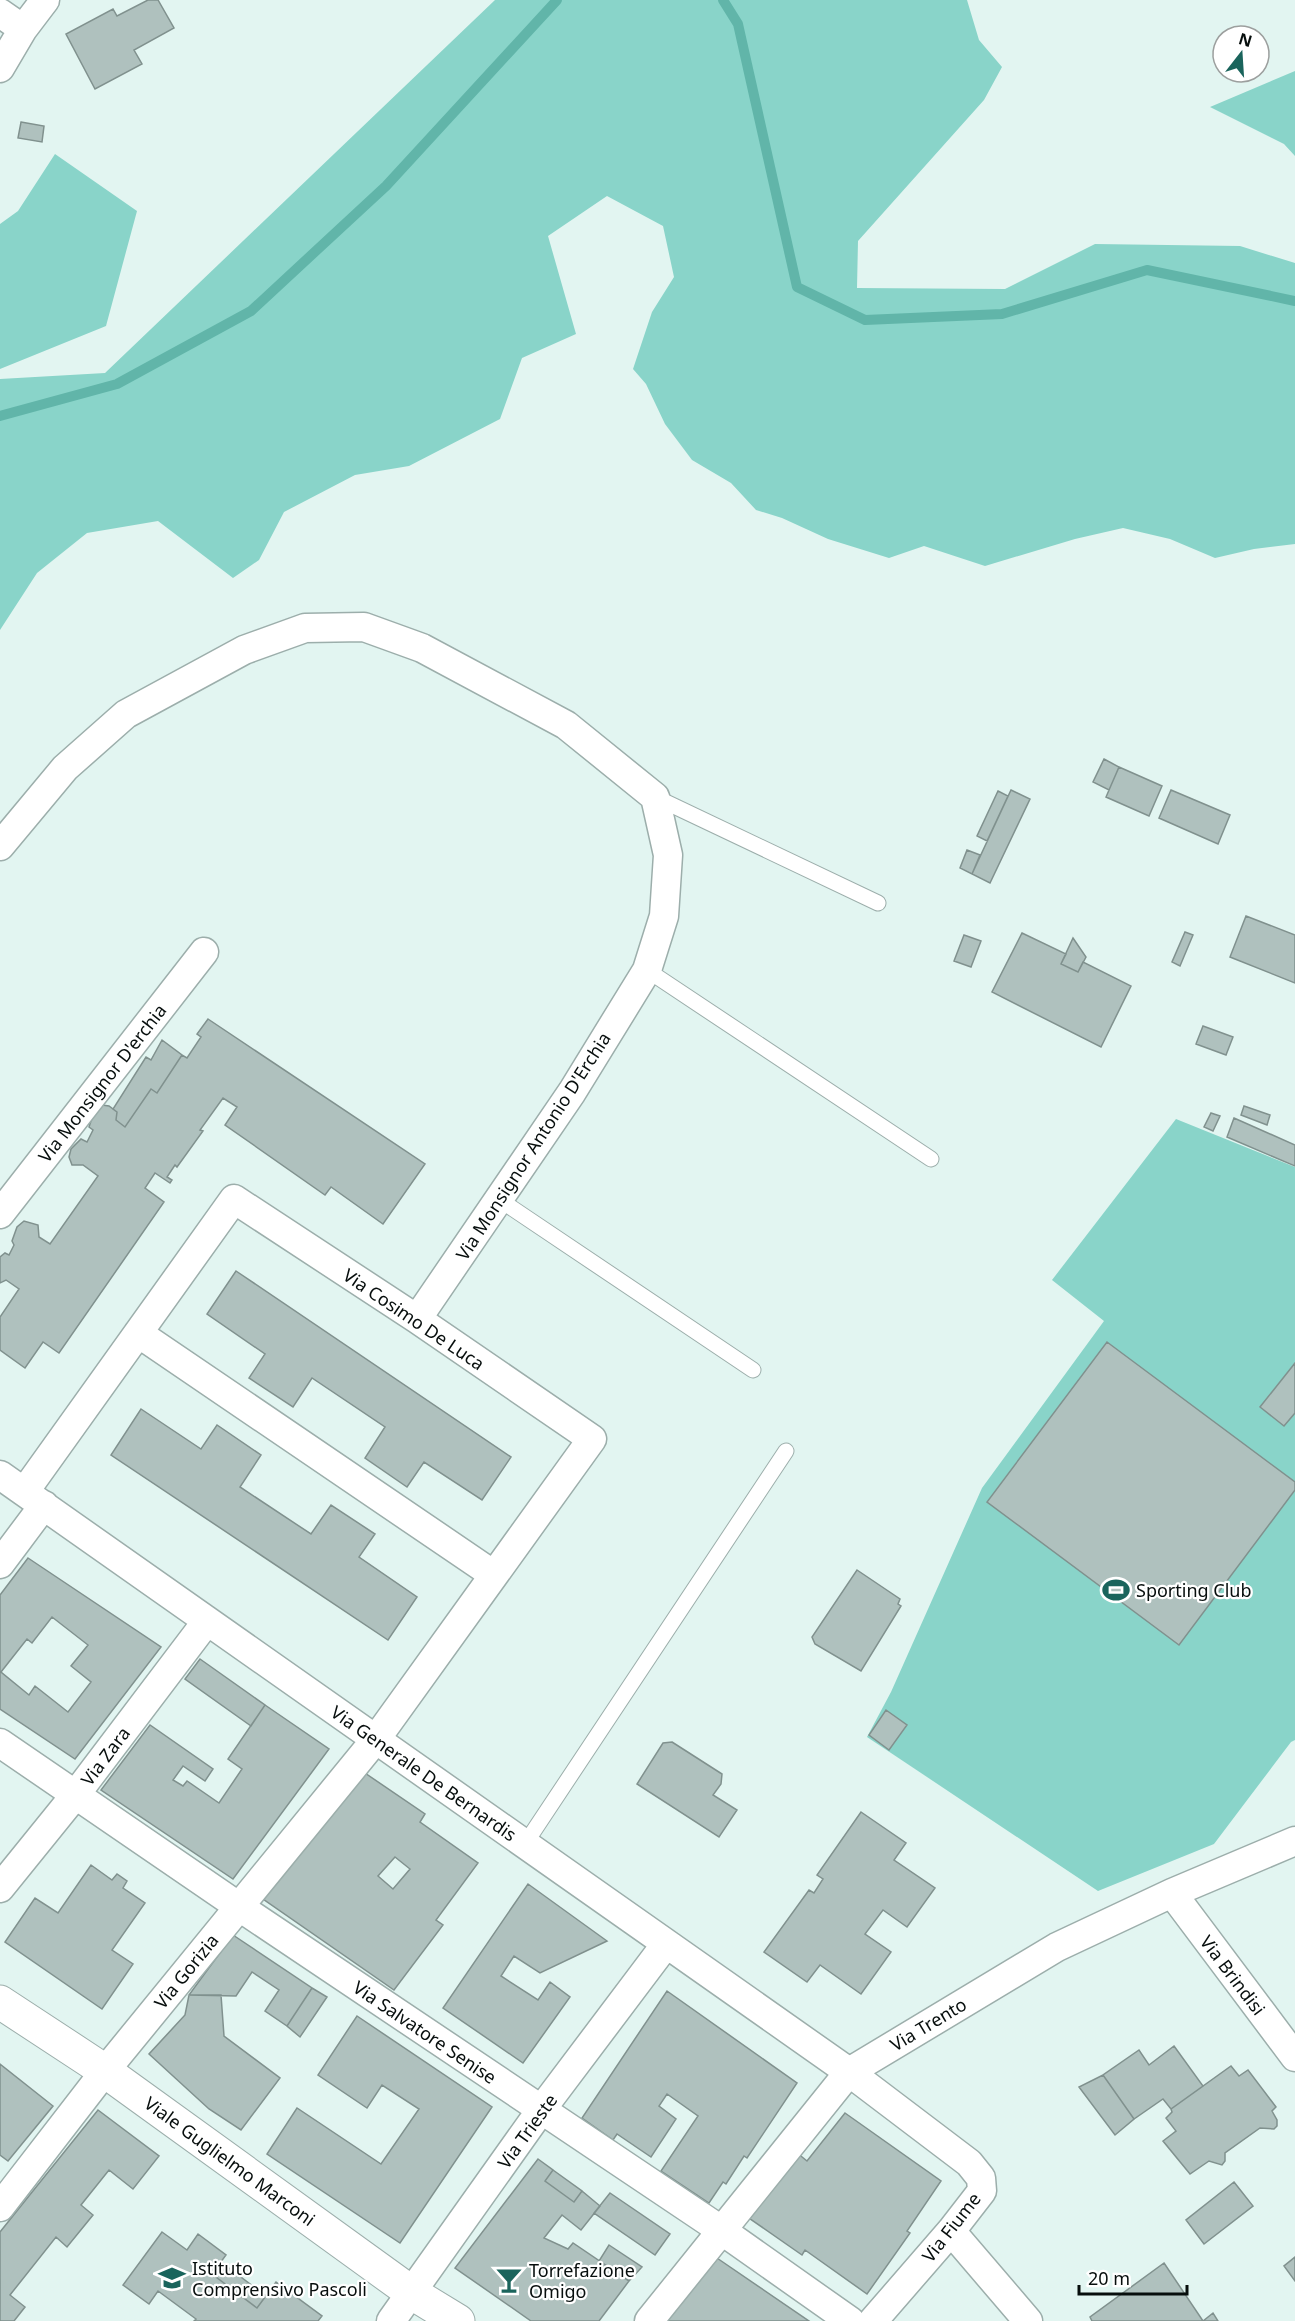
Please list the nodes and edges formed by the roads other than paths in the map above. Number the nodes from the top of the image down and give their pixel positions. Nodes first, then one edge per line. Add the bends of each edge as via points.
1 (45, 0) edge
2 (0, 13) edge
3 (23, 29) junction
4 (0, 68) edge
5 (655, 797) junction
6 (0, 846) edge
7 (878, 903) dead end
8 (204, 952) dead end
9 (647, 970) junction
10 (932, 1159) dead end
11 (500, 1200) junction
12 (0, 1214) edge
13 (417, 1319) junction
14 (138, 1333) junction
15 (753, 1370) dead end
16 (786, 1451) dead end
17 (0, 1475) edge
18 (35, 1498) junction
19 (0, 1564) edge
20 (494, 1575) junction
21 (207, 1621) junction
22 (376, 1739) junction
23 (0, 1743) edge
24 (76, 1794) junction
25 (1295, 1841) edge
26 (525, 1844) junction
27 (0, 1888) edge
28 (1172, 1893) junction
29 (238, 1906) junction
30 (666, 1944) junction
31 (0, 2002) edge
32 (1295, 2057) edge
33 (105, 2071) junction
34 (849, 2072) junction
35 (541, 2110) junction
36 (0, 2207) edge
37 (721, 2230) junction
38 (951, 2231) junction
39 (412, 2293) junction
40 (391, 2321) edge
41 (458, 2321) edge
42 (649, 2321) edge
43 (850, 2321) edge
44 (873, 2321) edge
45 (1028, 2321) edge

1 - 3 street
2 - 3 street
3 - 4 street
5 - 6 street via 566,725 422,648 364,627 305,628 244,650 126,714 65,768
5 - 7 lane
5 - 9 street, Via Monsignor Antonio D'Erchia via 668,855 664,916
8 - 12 street, Via Monsignor D'erchia
9 - 10 lane
9 - 11 street, Via Monsignor Antonio D'Erchia
11 - 13 street, Via Monsignor Antonio D'Erchia
11 - 15 lane
13 - 14 street, Via Cosimo De Luca via 234,1198
13 - 20 street, Via Cosimo De Luca via 592,1439
14 - 18 street, Via Cosimo De Luca
14 - 20 street
16 - 26 lane
17 - 18 street, Via Generale De Bernardis
18 - 19 street, Via Cosimo De Luca
18 - 21 street, Via Generale De Bernardis
20 - 22 street, Via Cosimo De Luca
21 - 22 street, Via Generale De Bernardis
21 - 24 street, Via Zara
22 - 26 street, Via Generale De Bernardis
22 - 29 street, Via Gorizia
23 - 24 street, Via Salvatore Senise
24 - 27 street, Via Zara
24 - 29 street, Via Salvatore Senise
25 - 28 street, Via Trento
26 - 30 street, Via Generale De Bernardis
28 - 32 street, Via Brindisi
28 - 34 street, Via Trento via 1057,1947
29 - 33 street, Via Gorizia
29 - 35 street, Via Salvatore Senise
30 - 34 street, Via Generale De Bernardis
30 - 35 street, Via Trieste
31 - 33 street, Viale Guglielmo Marconi
33 - 36 street, Via Gorizia
33 - 39 street, Viale Guglielmo Marconi
34 - 37 street, Via Trento
34 - 38 street, Via Fiume via 969,2163 981,2178 982,2191
35 - 37 street, Via Salvatore Senise
35 - 39 street, Via Trieste
37 - 42 street, Via Trento
37 - 43 street, Via Salvatore Senise
38 - 44 street, Via Fiume
38 - 45 street
39 - 40 street, Via Trieste
39 - 41 street, Viale Guglielmo Marconi

